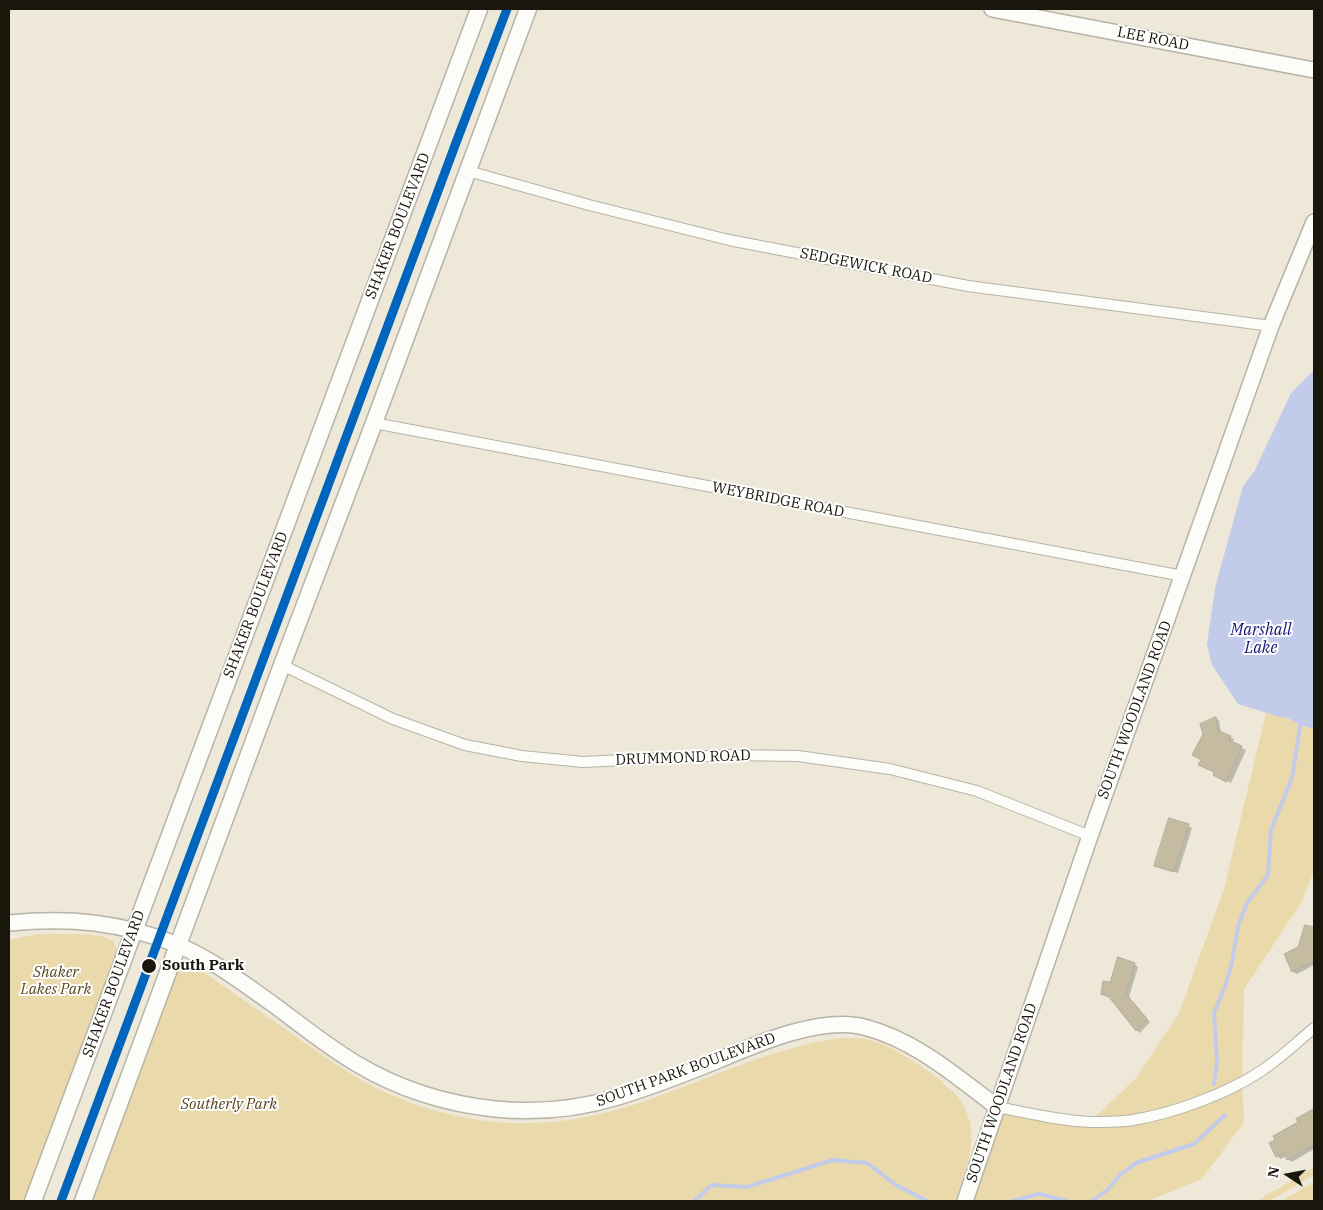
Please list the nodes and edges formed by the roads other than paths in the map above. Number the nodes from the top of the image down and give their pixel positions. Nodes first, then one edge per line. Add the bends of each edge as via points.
1 (480, 9) edge
2 (528, 9) edge
3 (992, 9) edge
4 (1314, 70) edge
5 (468, 171) junction
6 (1314, 222) edge
7 (1271, 326) junction
8 (374, 423) junction
9 (1183, 576) junction
10 (282, 665) junction
11 (1090, 836) junction
12 (9, 923) edge
13 (135, 930) junction
14 (178, 945) junction
15 (1314, 1028) edge
16 (997, 1108) junction
17 (33, 1201) edge
18 (83, 1201) edge
19 (965, 1201) edge

1 - 13 main road, SHAKER BOULEVARD
2 - 5 main road
3 - 4 street, LEE ROAD
5 - 7 street, SEDGEWICK ROAD via 729,240 968,286
5 - 8 main road
6 - 7 street, SOUTH WOODLAND ROAD
7 - 9 street, SOUTH WOODLAND ROAD
8 - 9 street, WEYBRIDGE ROAD
8 - 10 main road
9 - 11 street, SOUTH WOODLAND ROAD
10 - 11 street, DRUMMOND ROAD via 393,719 465,745 522,756 583,762 730,755 798,756 890,768 977,791
10 - 14 main road
11 - 16 street, SOUTH WOODLAND ROAD
12 - 13 street, SOUTH PARK BOULEVARD via 84,921
13 - 14 street, SOUTH PARK BOULEVARD
13 - 17 main road, SHAKER BOULEVARD
14 - 16 street, SOUTH PARK BOULEVARD via 231,974 358,1065 410,1090 468,1105 525,1111 588,1105 618,1097 763,1042 813,1027 840,1024 863,1026 914,1047
14 - 18 main road
15 - 16 street via 1261,1071 1233,1088 1176,1109 1133,1120 1090,1122
16 - 19 street, SOUTH WOODLAND ROAD

